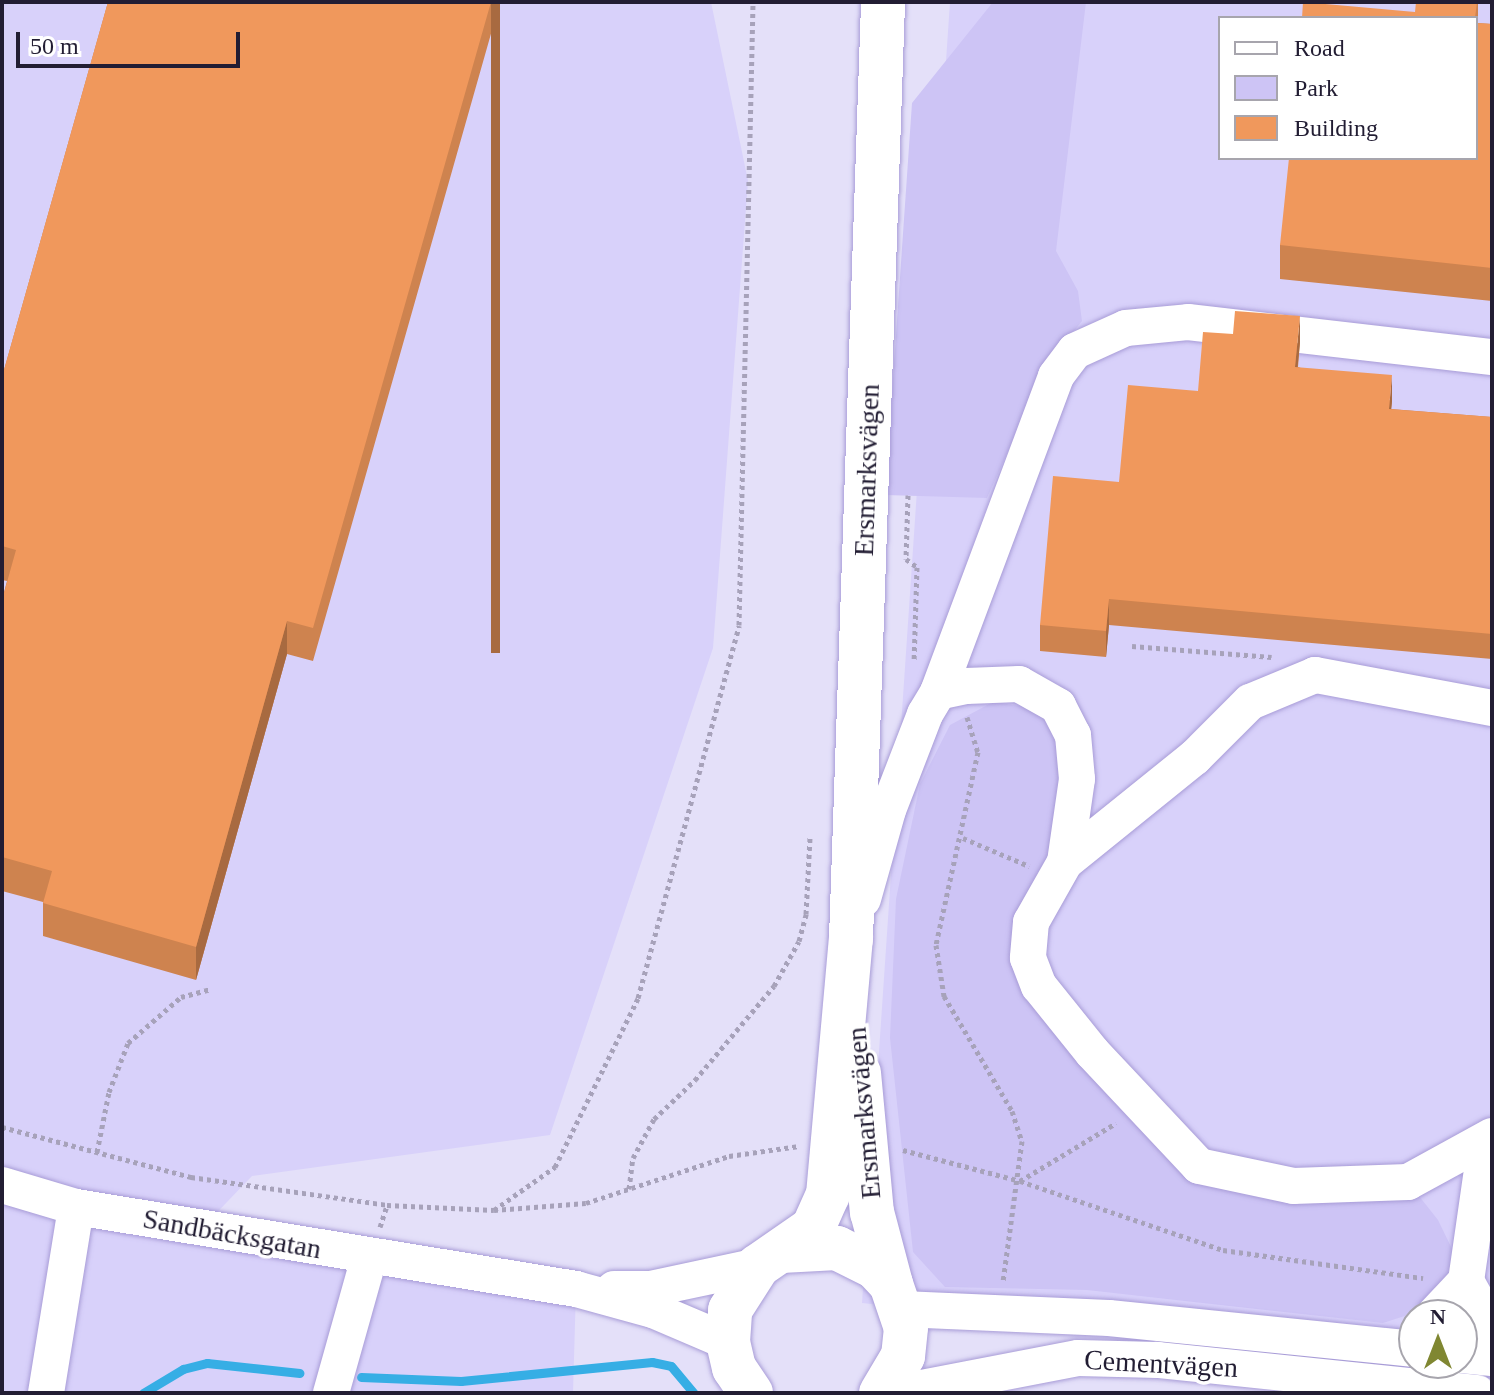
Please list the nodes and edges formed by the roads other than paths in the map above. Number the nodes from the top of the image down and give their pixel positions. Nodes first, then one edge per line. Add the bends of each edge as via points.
1 (883, 2) edge
2 (1492, 357) edge
3 (938, 692) junction
4 (1492, 708) edge
5 (1060, 870) junction
6 (851, 939) junction
7 (1489, 1139) edge
8 (2, 1185) edge
9 (76, 1207) junction
10 (369, 1258) junction
11 (770, 1259) junction
12 (1466, 1281) junction
13 (576, 1289) junction
14 (896, 1296) junction
15 (1449, 1299) edge
16 (1492, 1328) edge
17 (1398, 1334) edge
18 (1378, 1345) junction
19 (1398, 1347) edge
20 (738, 1374) edge
21 (1416, 1389) edge
22 (46, 1393) edge
23 (331, 1393) edge
24 (881, 1393) edge
25 (896, 1393) edge
26 (1477, 1393) edge

1 - 6 main road, Ersmarksvägen
2 - 3 street via 1188,322 1126,328 1075,351 1056,376
3 - 5 street via 1019,684 1058,706 1073,735 1077,779
3 - 6 street via 888,810
4 - 5 street via 1315,675 1250,702 1195,757
5 - 7 street via 1031,922 1028,958 1039,986 1141,1108 1199,1166 1293,1186 1408,1182
6 - 11 main road, Ersmarksvägen via 828,1195 813,1228
6 - 14 main road, Ersmarksvägen via 872,1212
7 - 12 street
8 - 9 street, Sandbäcksgatan
9 - 10 street, Sandbäcksgatan
9 - 22 street
10 - 13 street, Sandbäcksgatan
10 - 23 street
11 - 13 street via 650,1289
11 - 14 main road via 837,1248 875,1267
11 - 20 main road via 730,1310
12 - 15 street
12 - 16 street
13 - 20 street via 653,1310
14 - 18 street, Cementvägen
14 - 24 main road, Ersmarksvägen via 903,1356
17 - 18 street
18 - 19 street, Cementvägen
21 - 25 street, Cementvägen via 1158,1360 1078,1358
21 - 26 street, Cementvägen

